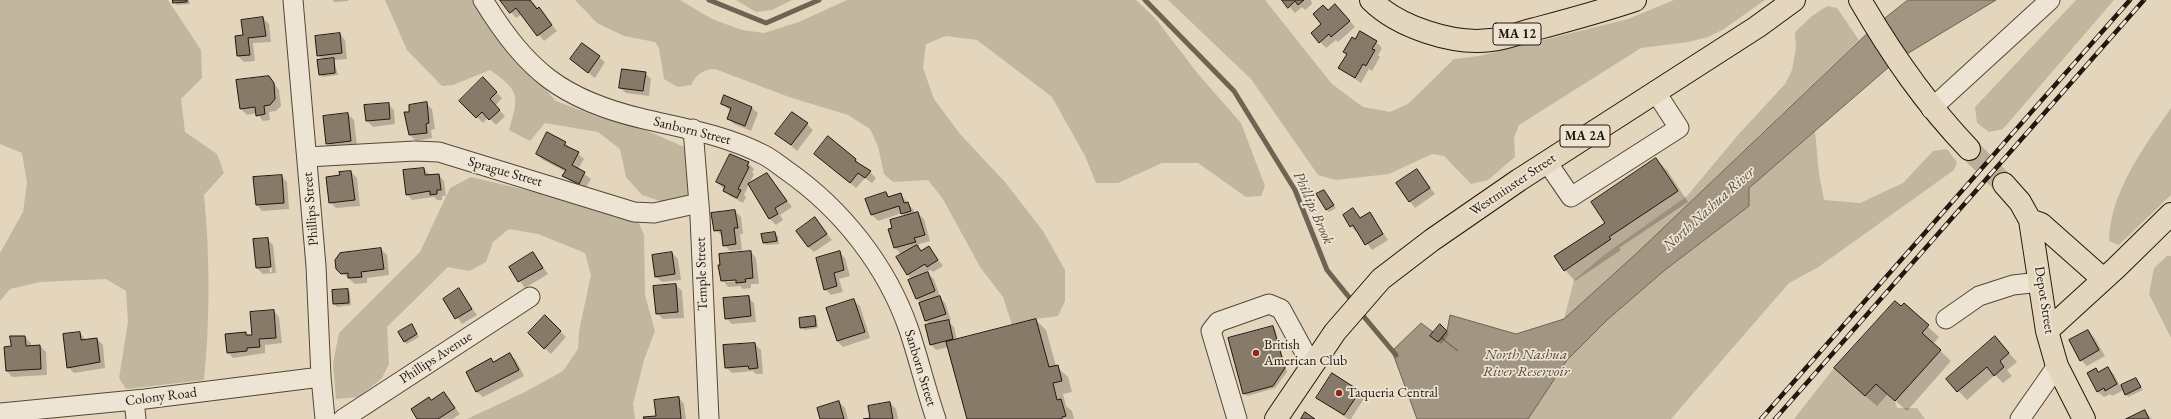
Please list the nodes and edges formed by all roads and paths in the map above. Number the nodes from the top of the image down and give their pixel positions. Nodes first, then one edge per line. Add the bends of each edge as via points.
1 (293, 0) edge
2 (483, 0) edge
3 (1370, 0) edge
4 (1635, 0) edge
5 (1794, 0) edge
6 (1860, 0) edge
7 (2050, 0) edge
8 (1655, 91) junction
9 (1931, 109) junction
10 (693, 129) junction
11 (1969, 149) tunnel mouth
12 (307, 157) junction
13 (1546, 162) junction
14 (2004, 184) tunnel mouth
15 (699, 203) junction
16 (2170, 218) edge
17 (2030, 220) junction
18 (2103, 279) junction
19 (2040, 282) junction
20 (530, 297) dead end
21 (1946, 319) dead end
22 (2047, 331) junction
23 (1312, 366) junction
24 (2057, 366) junction
25 (321, 378) junction
26 (134, 400) junction
27 (0, 413) edge
28 (136, 419) edge
29 (325, 419) edge
30 (343, 419) edge
31 (709, 419) edge
32 (936, 419) edge
33 (1237, 419) edge
34 (1276, 419) edge
35 (2020, 419) edge
36 (2084, 419) edge

1 - 12 street, Phillips Street
2 - 10 street, Sanborn Street via 515,48 536,70 558,86 593,104 623,114
3 - 4 main road, MA 12 via 1398,19 1427,32 1442,36 1492,40
5 - 8 main road, Westminster Street / MA 2A via 1757,27
6 - 9 main road via 1904,72
7 - 9 street
8 - 13 main road, Westminster Street / MA 2A
8 - 13 street via 1679,128 1571,197
9 - 11 main road
10 - 15 street, Temple Street
10 - 32 street, Sanborn Street via 731,140 766,156 804,182 843,218 863,245 896,300 909,330
12 - 15 street, Sprague Street via 439,152 634,212 654,213
12 - 25 street, Phillips Street via 316,266
13 - 23 main road, Westminster Street / MA 2A via 1432,240 1381,279 1336,332
14 - 17 main road, Depot Street via 2020,202
15 - 31 street, Temple Street
16 - 18 main road
17 - 18 main road via 2041,224
17 - 19 main road, Depot Street
18 - 22 main road
19 - 21 street via 2013,285 1979,296
19 - 22 main road, Depot Street
20 - 30 street, Phillips Avenue
22 - 24 main road, Depot Street
23 - 33 street via 1281,309 1269,304 1218,322 1212,331
23 - 34 main road, Westminster Street / MA 2A
24 - 35 street
24 - 36 main road, Depot Street
25 - 26 street, Colony Road
25 - 29 street, Phillips Street
26 - 27 street, Colony Road
26 - 28 street

